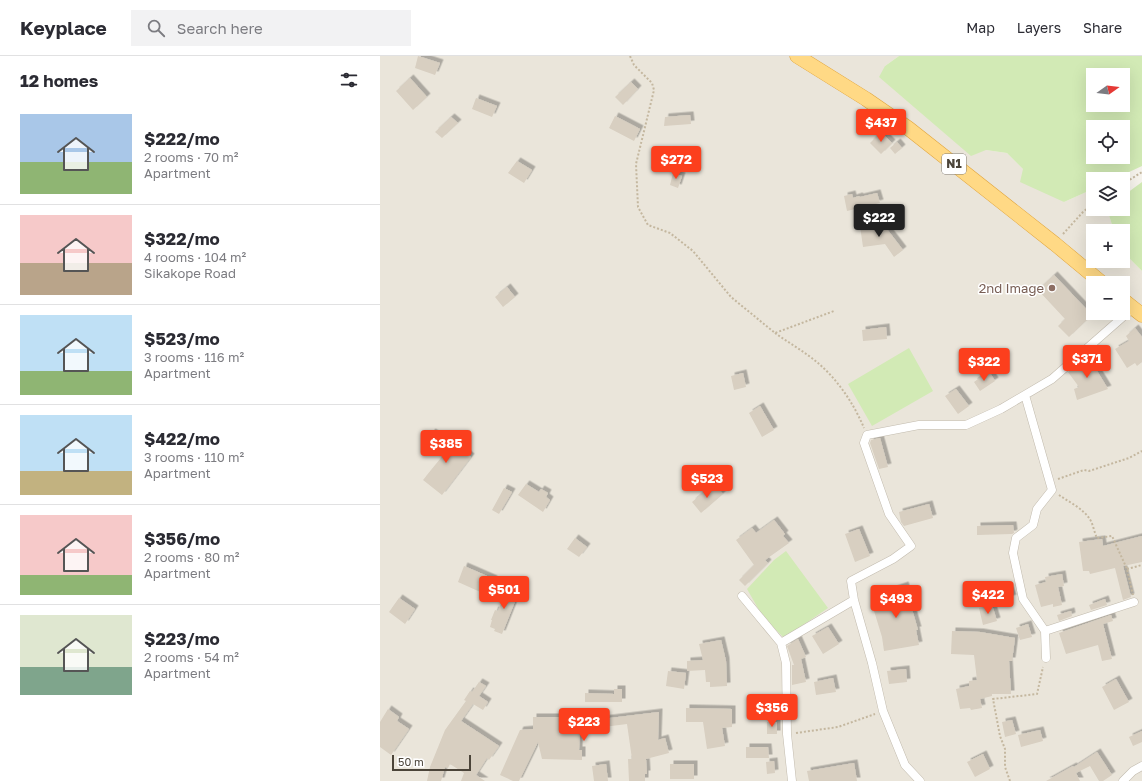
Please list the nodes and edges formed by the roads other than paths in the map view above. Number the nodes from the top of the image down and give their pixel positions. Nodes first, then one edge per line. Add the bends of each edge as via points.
1 (797, 56) edge
2 (1094, 276) edge
3 (1133, 308) edge
4 (1025, 394) junction
5 (742, 596) dead end
6 (854, 600) junction
7 (1134, 602) road end
8 (1044, 631) junction
9 (780, 643) junction
10 (1046, 658) road end
11 (1142, 766) edge
12 (792, 781) edge
13 (920, 781) edge
14 (1123, 781) edge

1 - 2 highway, N1 via 908,128
3 - 4 street via 1052,379
4 - 6 street via 1001,409 966,424 919,425 867,435 864,442 889,514 911,546 894,559 851,581
4 - 8 street via 1052,490 1037,509 1033,525 1016,538 1013,552 1023,599
5 - 9 street
6 - 9 street
6 - 13 street via 883,711 906,765
7 - 8 street
8 - 10 street
9 - 12 street via 786,663 787,734
11 - 14 street

